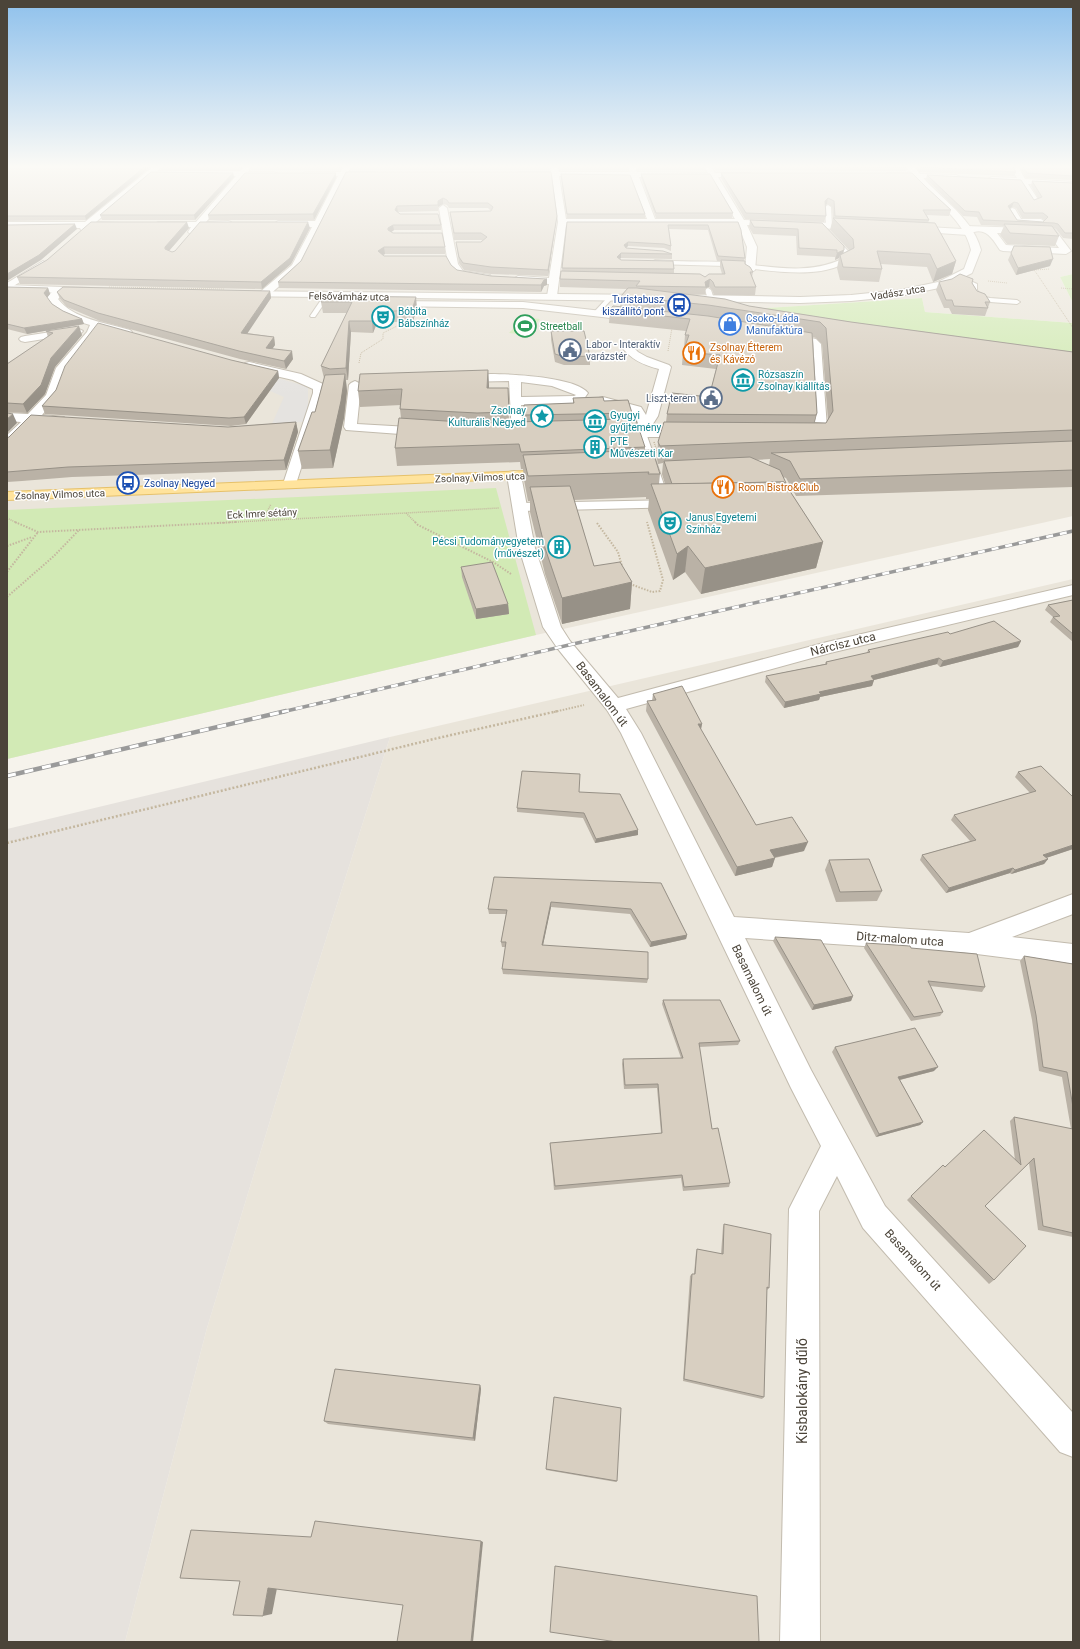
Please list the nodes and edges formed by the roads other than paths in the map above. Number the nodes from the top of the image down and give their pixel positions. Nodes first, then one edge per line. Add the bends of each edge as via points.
1 (309, 242) edge
2 (450, 242) edge
3 (560, 242) edge
4 (750, 242) edge
5 (838, 242) edge
6 (974, 242) edge
7 (999, 242) edge
8 (1059, 242) edge
9 (675, 255) dead end
10 (50, 258) edge
11 (652, 262) edge
12 (725, 264) junction
13 (750, 268) junction
14 (958, 277) junction
15 (498, 278) edge
16 (556, 278) junction
17 (511, 279) edge
18 (7, 288) edge
19 (62, 290) junction
20 (101, 291) edge
21 (233, 294) edge
22 (264, 294) junction
23 (713, 296) junction
24 (552, 297) junction
25 (610, 298) junction
26 (324, 299) junction
27 (753, 299) junction
28 (661, 300) edge
29 (1017, 302) dead end
30 (721, 310) edge
31 (596, 313) junction
32 (313, 316) dead end
33 (672, 321) edge
34 (95, 326) junction
35 (134, 334) edge
36 (776, 334) edge
37 (25, 339) dead end
38 (626, 346) dead end
39 (237, 363) edge
40 (515, 379) junction
41 (451, 380) edge
42 (319, 387) junction
43 (581, 396) junction
44 (515, 400) junction
45 (7, 416) edge
46 (31, 418) junction
47 (74, 422) edge
48 (602, 432) edge
49 (440, 433) edge
50 (646, 433) junction
51 (705, 434) edge
52 (505, 435) edge
53 (789, 435) edge
54 (7, 443) edge
55 (657, 463) junction
56 (670, 469) edge
57 (639, 470) edge
58 (569, 473) edge
59 (514, 476) junction
60 (290, 484) junction
61 (7, 496) edge
62 (666, 504) junction
63 (692, 504) edge
64 (520, 507) junction
65 (1073, 590) edge
66 (611, 703) junction
67 (1073, 904) edge
68 (726, 927) junction
69 (969, 944) junction
70 (1073, 955) edge
71 (836, 1147) junction
72 (1073, 1440) edge
73 (800, 1642) edge

1 - 22 street via 296,267
2 - 15 street via 449,258 460,273
3 - 16 street
4 - 13 street via 752,247
5 - 13 lane via 847,253 847,259 840,264 799,271
6 - 14 street, Vadász utca via 976,258 973,265
7 - 8 street via 1003,248 1066,251
9 - 12 lane via 689,260
10 - 18 street
11 - 12 lane
12 - 13 lane
14 - 27 street, Vadász utca via 936,286 890,295 837,300
14 - 29 lane via 975,285 974,290 978,297
16 - 17 street
16 - 24 street
18 - 19 street
19 - 20 street
19 - 34 street via 52,298 55,304
21 - 22 street, Felsővámház utca
22 - 26 street, Felsővámház utca
23 - 27 street, Vadász utca
23 - 27 street via 742,311 745,303
23 - 30 street, Vadász utca via 684,300 703,301
24 - 25 street, Felsővámház utca
24 - 26 street, Felsővámház utca
25 - 28 street, Felsővámház utca
25 - 31 lane
26 - 31 street via 523,305
26 - 32 lane
31 - 33 street
34 - 35 street
34 - 37 street
34 - 46 street via 60,371 52,396
36 - 53 street via 816,344 821,428 817,435
38 - 50 street via 638,358 665,367
39 - 42 street via 297,377
40 - 41 street
40 - 43 street via 555,382 582,393
40 - 44 street
42 - 49 street via 359,384 350,427
42 - 60 street via 319,393 301,427
43 - 44 street via 577,400
43 - 50 street via 637,410
44 - 52 street via 522,435
45 - 46 street
46 - 47 street
46 - 54 street
48 - 50 street
50 - 51 street
50 - 55 lane
55 - 56 main road
55 - 57 main road
55 - 62 lane
58 - 59 main road, Zsolnay Vilmos utca
59 - 60 main road, Zsolnay Vilmos utca
59 - 64 street, Basamalom út
60 - 61 main road, Zsolnay Vilmos utca
62 - 63 street
62 - 64 street
64 - 66 street, Basamalom út via 527,548 552,627 564,646
65 - 66 street, Nárcisz utca via 827,648
66 - 68 street, Basamalom út via 643,755
67 - 69 street
68 - 69 street, Ditz-malom utca
68 - 71 street, Basamalom út
69 - 70 street, Ditz-malom utca
71 - 72 street, Basamalom út via 874,1217
71 - 73 street, Kisbalokány dűlő via 804,1209

